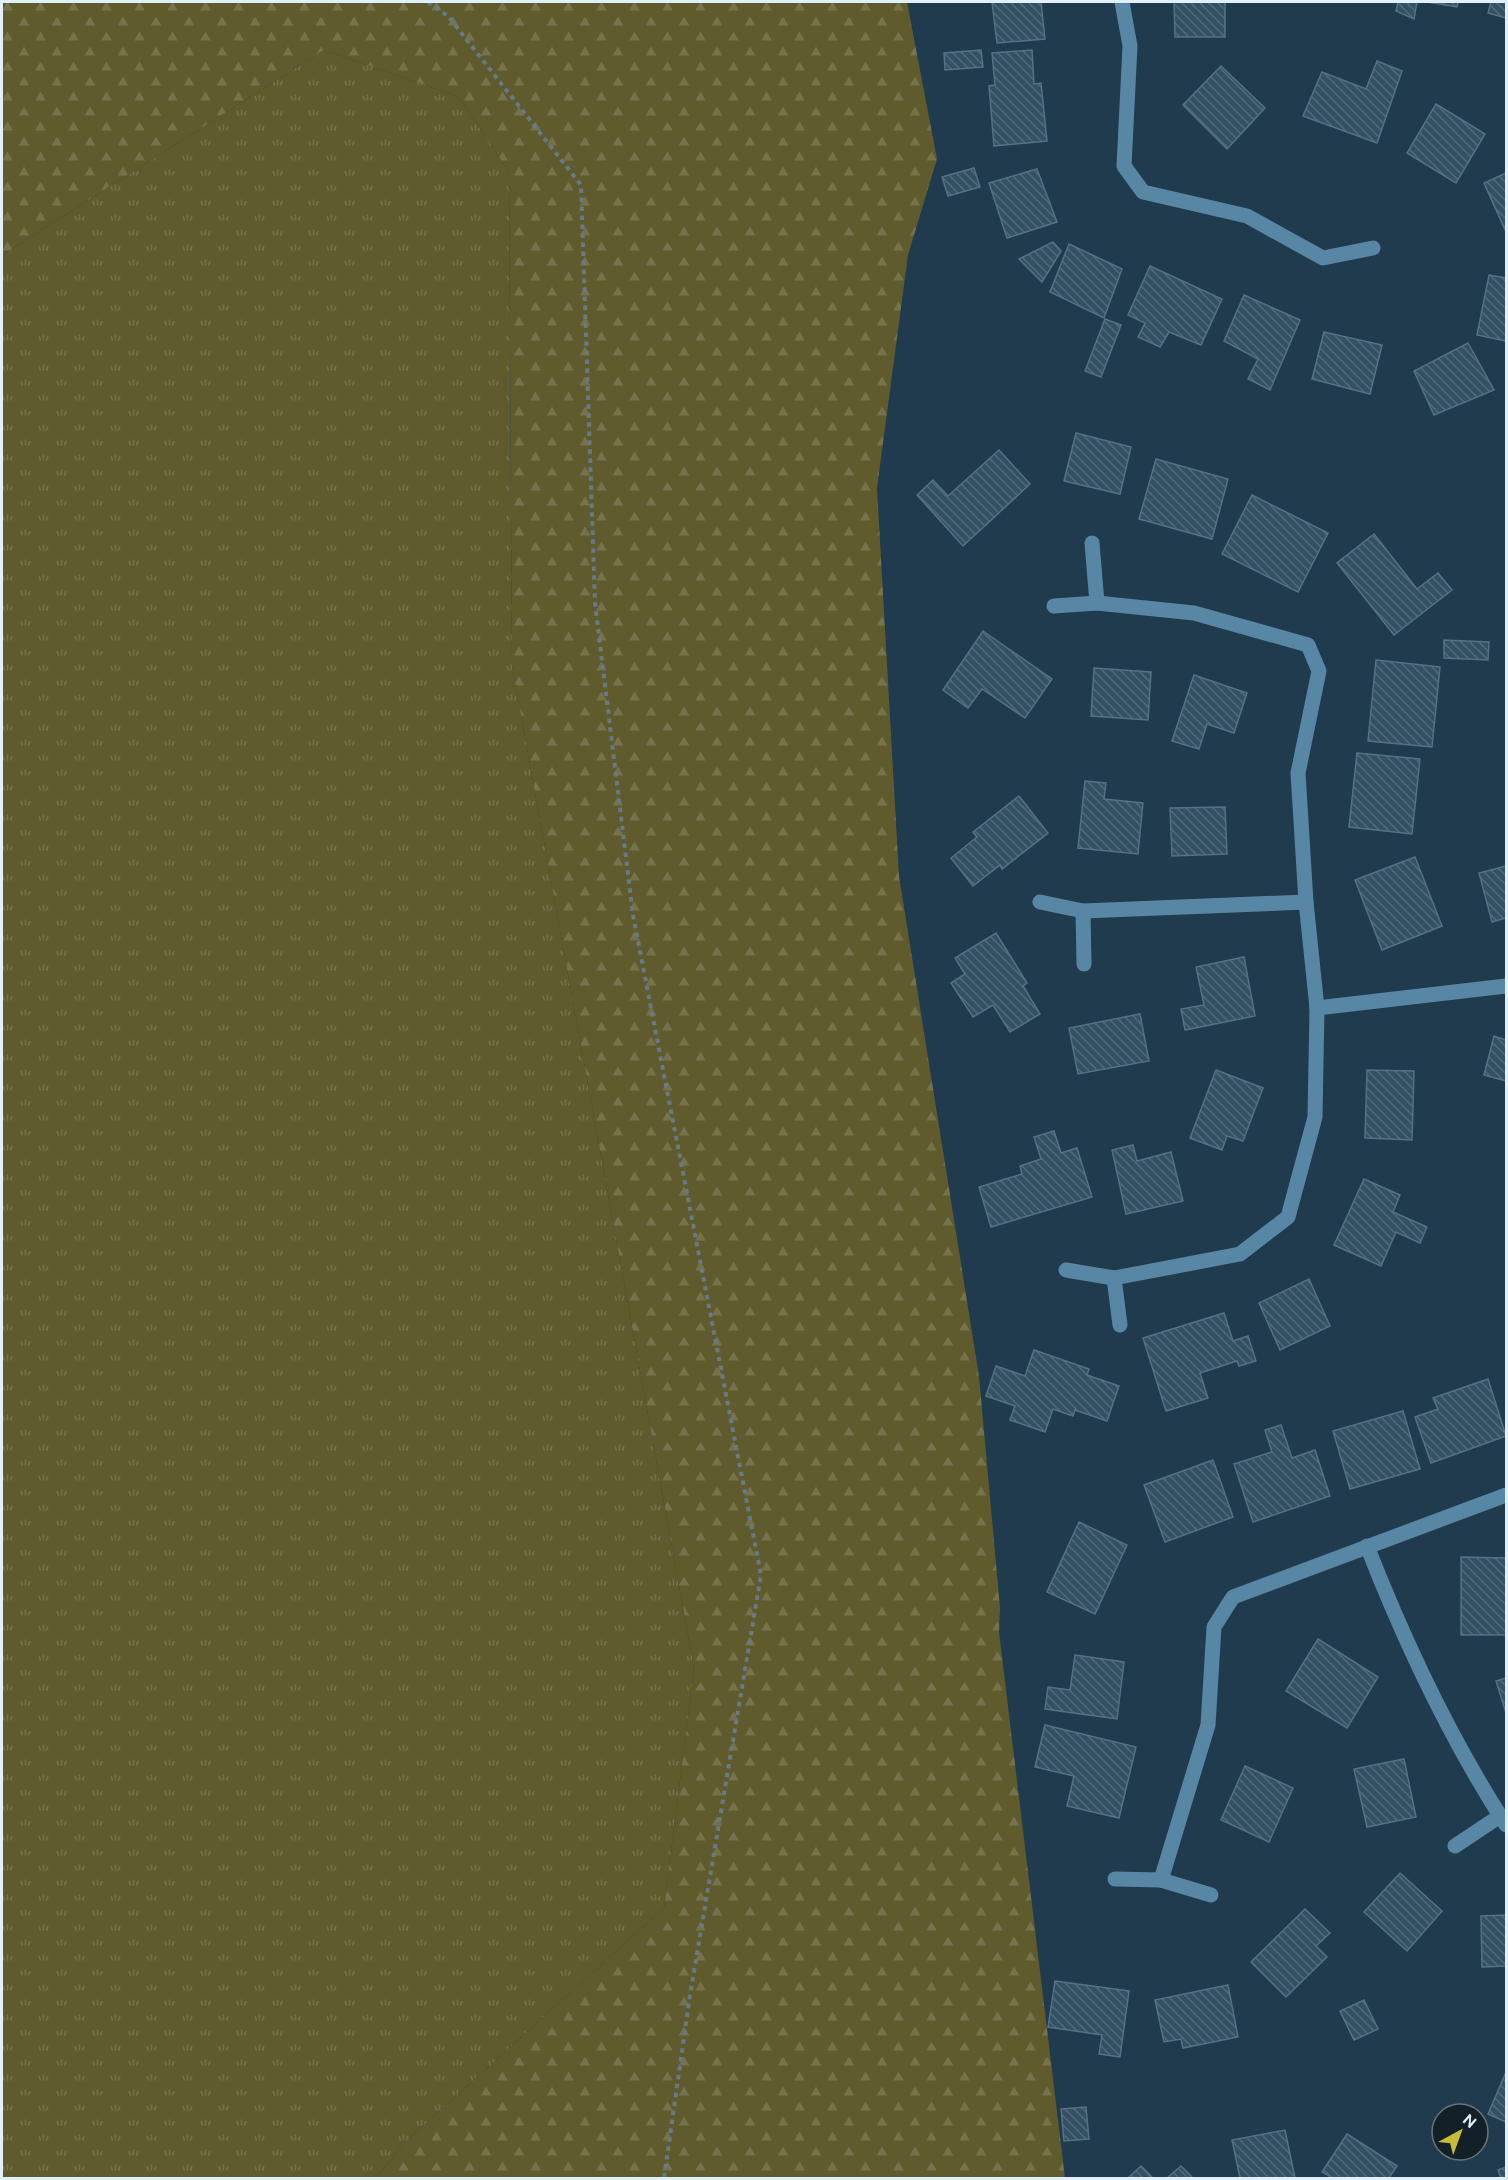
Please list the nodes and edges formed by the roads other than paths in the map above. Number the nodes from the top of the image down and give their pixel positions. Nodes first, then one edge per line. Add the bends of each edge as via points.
1 (1122, 2) edge
2 (1373, 248) dead end
3 (1092, 543) dead end
4 (1097, 603) junction
5 (1054, 606) dead end
6 (1040, 902) dead end
7 (1305, 902) junction
8 (1083, 912) junction
9 (1084, 964) dead end
10 (1506, 986) edge
11 (1317, 1008) junction
12 (1066, 1270) dead end
13 (1114, 1278) junction
14 (1120, 1325) dead end
15 (1506, 1495) edge
16 (1367, 1546) junction
17 (1503, 1820) edge
18 (1455, 1846) dead end
19 (1115, 1879) dead end
20 (1161, 1880) junction
21 (1211, 1894) dead end

1 - 2 street via 1130,46 1124,166 1143,192 1247,216 1323,258
3 - 4 street
4 - 5 street
4 - 7 street via 1194,613 1308,645 1319,671 1298,773
6 - 8 street
7 - 8 street
7 - 11 street
8 - 9 street
10 - 11 street
11 - 13 street via 1315,1117 1288,1217 1240,1254
12 - 13 street
13 - 14 street
15 - 16 street
16 - 17 street via 1436,1706
16 - 20 street via 1233,1597 1228,1604 1214,1628 1208,1725
17 - 18 street
19 - 20 street
20 - 21 street

